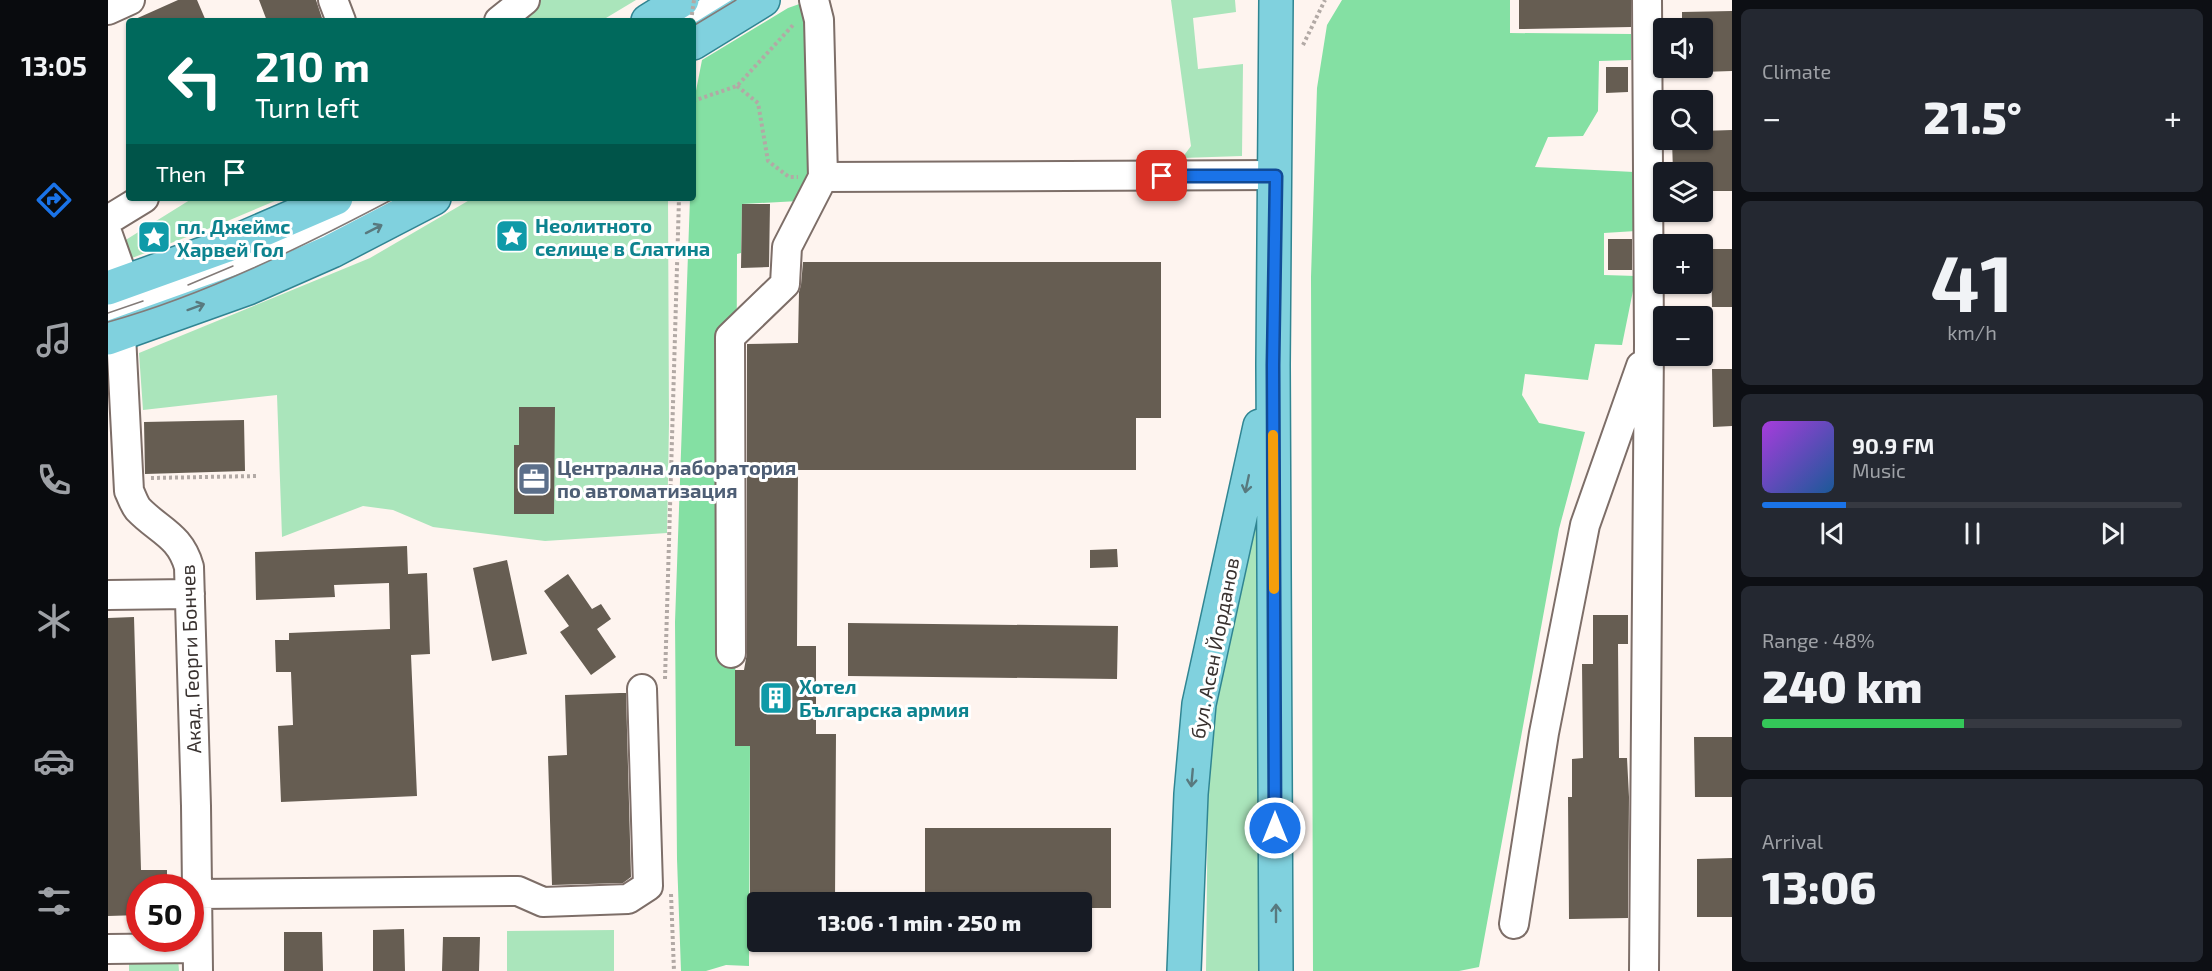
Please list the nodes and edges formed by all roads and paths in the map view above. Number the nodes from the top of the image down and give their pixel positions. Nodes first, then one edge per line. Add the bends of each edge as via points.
1 (130, 0) edge
2 (333, 0) edge
3 (525, 0) edge
4 (682, 0) edge
5 (694, 0) edge
6 (727, 0) edge
7 (763, 0) edge
8 (1276, 0) edge
9 (1325, 0) edge
10 (1647, 0) edge
11 (814, 1) edge
12 (108, 10) edge
13 (340, 18) edge
14 (503, 18) edge
15 (653, 18) edge
16 (691, 18) edge
17 (696, 18) edge
18 (696, 41) edge
19 (1302, 46) dead end
20 (737, 86) junction
21 (696, 100) edge
22 (1276, 176) junction
23 (823, 177) junction
24 (139, 201) edge
25 (329, 201) edge
26 (378, 201) edge
27 (428, 201) edge
28 (679, 201) edge
29 (108, 220) edge
30 (108, 235) edge
31 (116, 285) edge
32 (112, 330) edge
33 (1648, 344) junction
34 (1273, 365) junction
35 (257, 476) dead end
36 (141, 478) dead end
37 (190, 594) junction
38 (108, 595) edge
39 (731, 653) dead end
40 (654, 689) joint
41 (196, 874) edge
42 (671, 889) dead end
43 (204, 894) edge
44 (1514, 924) dead end
45 (108, 950) edge
46 (197, 959) edge
47 (674, 971) edge
48 (1185, 971) edge
49 (1276, 971) edge
50 (1644, 971) edge

1 - 12 street
2 - 13 street
3 - 14 street
4 - 15 main road
5 - 16 path, bridge
6 - 17 street
7 - 18 main road
8 - 22 main road, бул. Асен Йорданов
9 - 19 path
10 - 33 street
11 - 20 path
11 - 23 street via 819,20
20 - 21 path
20 - 23 path via 758,103 768,161 789,177
22 - 23 street
22 - 34 main road, бул. Асен Йорданов
23 - 39 street via 787,247 785,284 730,336
24 - 29 street
25 - 31 main road via 225,246
26 - 32 street
32 -> 27 main road via 259,283
28 - 40 path via 664,642
30 - 31 street
32 - 37 street, Акад. Георги Бончев via 129,491 136,507 184,551
33 - 44 street via 1585,525 1544,733
33 - 50 street
34 -> 48 main road, бул. Асен Йорданов via 1199,704 1191,794
49 -> 34 main road, бул. Асен Йорданов
35 - 36 path
37 - 38 street
37 - 41 street, Акад. Георги Бончев
40 - 43 street via 648,886 628,899 543,902 518,891
42 - 47 path
45 - 46 street

